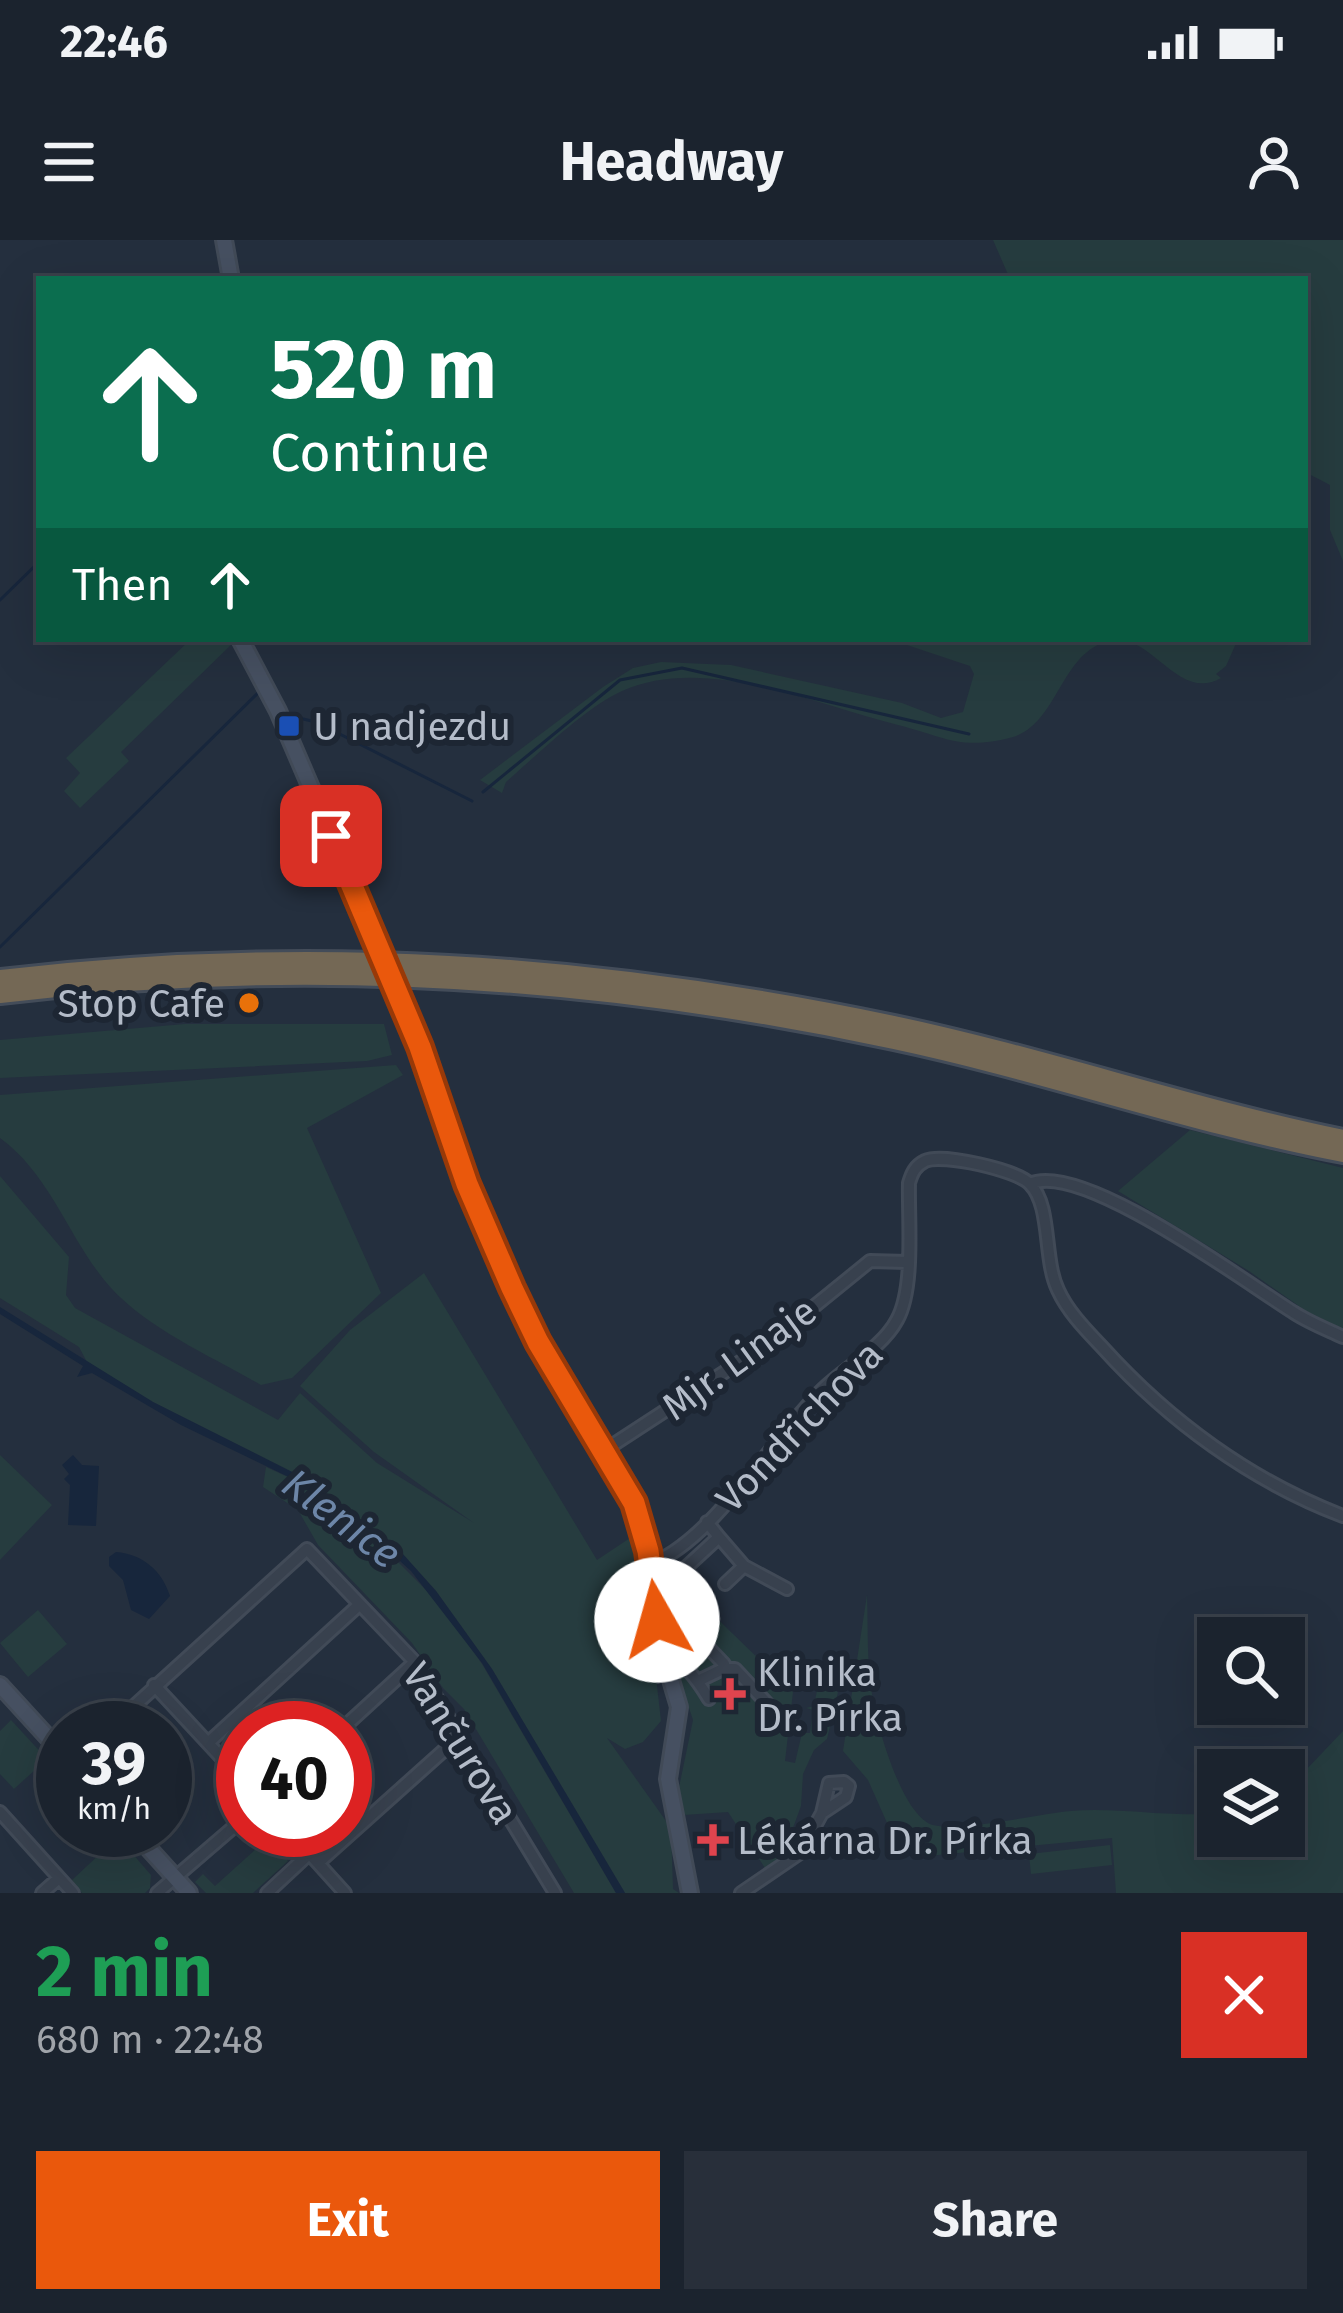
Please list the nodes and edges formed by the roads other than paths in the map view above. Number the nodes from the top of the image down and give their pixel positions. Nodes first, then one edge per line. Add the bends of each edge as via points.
1 (224, 240) edge
2 (230, 276) edge
3 (242, 642) edge
4 (0, 980) edge
5 (0, 994) edge
6 (1343, 1139) edge
7 (1343, 1153) edge
8 (1030, 1184) junction
9 (864, 1246) dead end
10 (870, 1261) junction
11 (907, 1262) junction
12 (1343, 1337) edge
13 (605, 1450) junction
14 (1343, 1516) edge
15 (707, 1522) junction
16 (719, 1537) junction
17 (650, 1564) junction
18 (744, 1566) junction
19 (725, 1584) dead end
20 (787, 1589) dead end
21 (705, 1603) dead end
22 (359, 1605) junction
23 (681, 1619) dead end
24 (663, 1653) junction
25 (415, 1662) junction
26 (723, 1669) junction
27 (698, 1681) junction
28 (0, 1684) edge
29 (154, 1685) junction
30 (709, 1699) dead end
31 (138, 1701) edge
32 (372, 1701) edge
33 (790, 1715) dead end
34 (36, 1724) edge
35 (461, 1735) junction
36 (208, 1743) junction
37 (216, 1752) edge
38 (0, 1812) edge
39 (822, 1814) dead end
40 (216, 1845) edge
41 (152, 1857) edge
42 (314, 1858) junction
43 (59, 1878) junction
44 (173, 1886) edge
45 (42, 1893) edge
46 (73, 1893) edge
47 (158, 1893) edge
48 (189, 1893) edge
49 (267, 1893) edge
50 (345, 1893) edge
51 (555, 1893) edge
52 (690, 1893) edge
53 (741, 1893) edge

1 - 2 street
3 - 13 street, bridge via 369,923 512,1288
4 - 6 highway via 293,958 581,975 898,1026
5 - 7 highway via 264,976 609,992 896,1041
8 - 11 street, Vondřichova via 1008,1171 940,1158 921,1163 909,1183
8 - 12 street via 1049,1178 1112,1199
8 - 14 street via 1041,1202 1055,1286 1120,1368 1226,1455
9 - 10 street
10 - 11 street
10 - 13 street, Mjr. Linaje via 769,1343
11 - 15 street, Vondřichova via 890,1331 817,1394
13 - 17 street via 634,1503
15 - 16 street
15 - 17 street, Vondřichova
16 - 18 street
16 - 21 street via 680,1573
17 - 24 street
18 - 19 street
18 - 20 street
22 - 25 street, Vančurova
22 - 29 street, Vančurova via 307,1549
22 - 36 street
23 - 26 street
24 - 27 street
24 - 52 street via 679,1707 668,1779
25 - 32 street
25 - 35 street, Vančurova
26 - 27 street
26 - 33 street via 735,1670 776,1713
27 - 30 street
28 - 34 street
29 - 31 street
29 - 36 street
35 - 42 street
35 - 51 street, Vančurova
36 - 37 street
38 - 43 street
39 - 53 street via 800,1853
40 - 44 street
41 - 44 street
42 - 49 street
42 - 50 street
43 - 45 street
43 - 46 street
44 - 47 street
44 - 48 street

